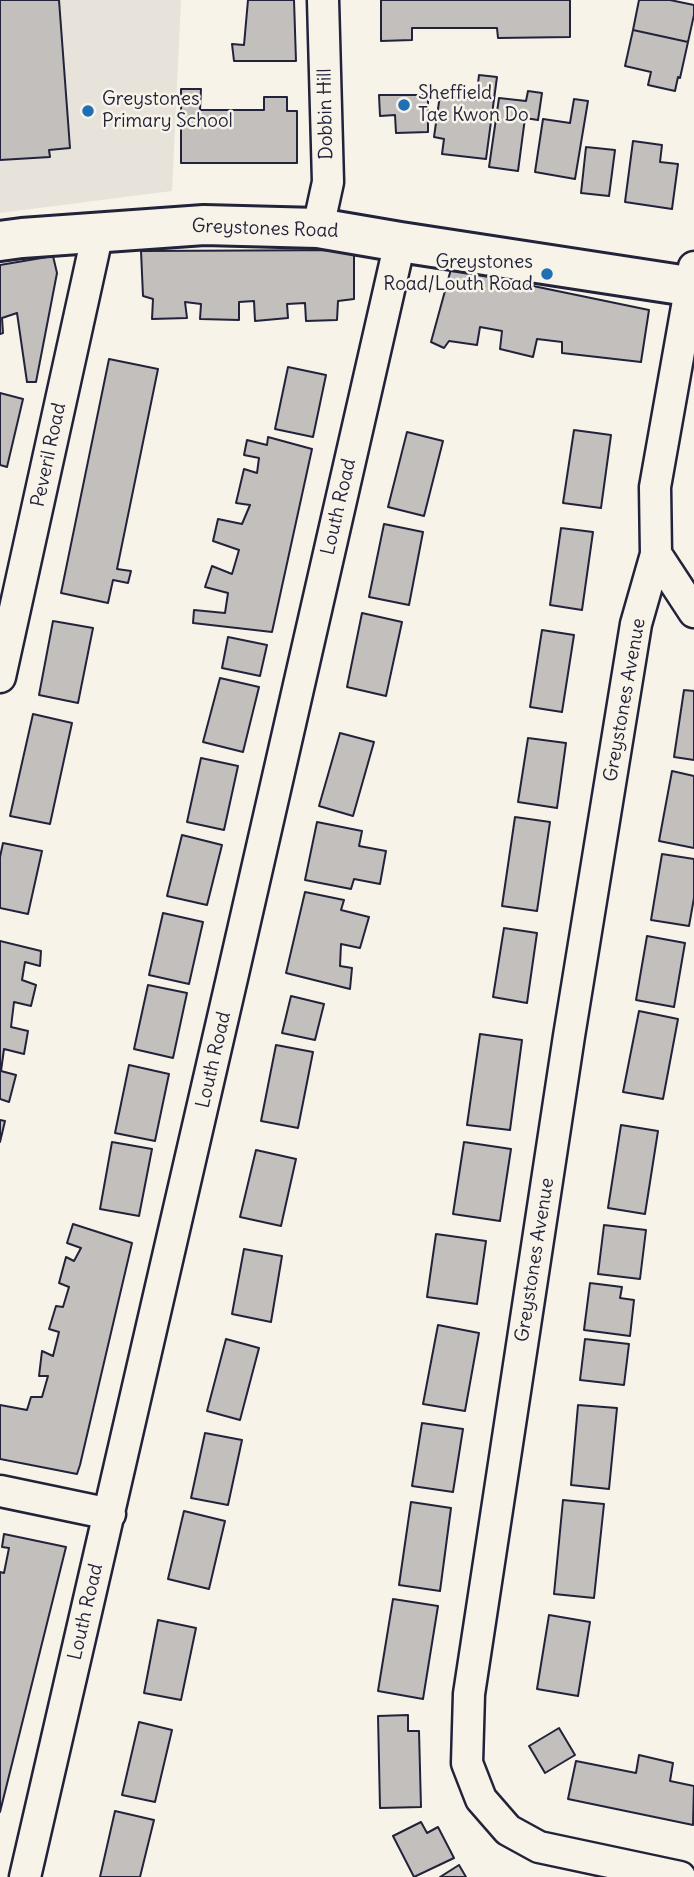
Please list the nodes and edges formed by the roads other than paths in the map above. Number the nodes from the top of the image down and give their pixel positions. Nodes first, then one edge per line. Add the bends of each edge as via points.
1 (323, 0) edge
2 (318, 228) junction
3 (98, 232) junction
4 (0, 241) edge
5 (400, 242) junction
6 (693, 280) edge
7 (656, 554) junction
8 (694, 612) edge
9 (0, 677) edge
10 (0, 1491) edge
11 (110, 1514) junction
12 (629, 1872) edge
13 (25, 1877) edge
14 (680, 1877) edge

1 - 2 street, Dobbin Hill via 328,183
2 - 3 street, Greystones Road via 204,225
2 - 5 street, Greystones Road
3 - 4 street, Greystones Road
3 - 9 street, Peveril Road
5 - 6 street, Greystones Road
5 - 11 street, Louth Road
6 - 7 street, Greystones Avenue via 655,487
7 - 8 street
7 - 12 street, Greystones Avenue via 636,624 569,1036 469,1694 467,1763 481,1799 508,1830 539,1847
10 - 11 street
11 - 13 street, Louth Road
12 - 14 street, Greystones Avenue

